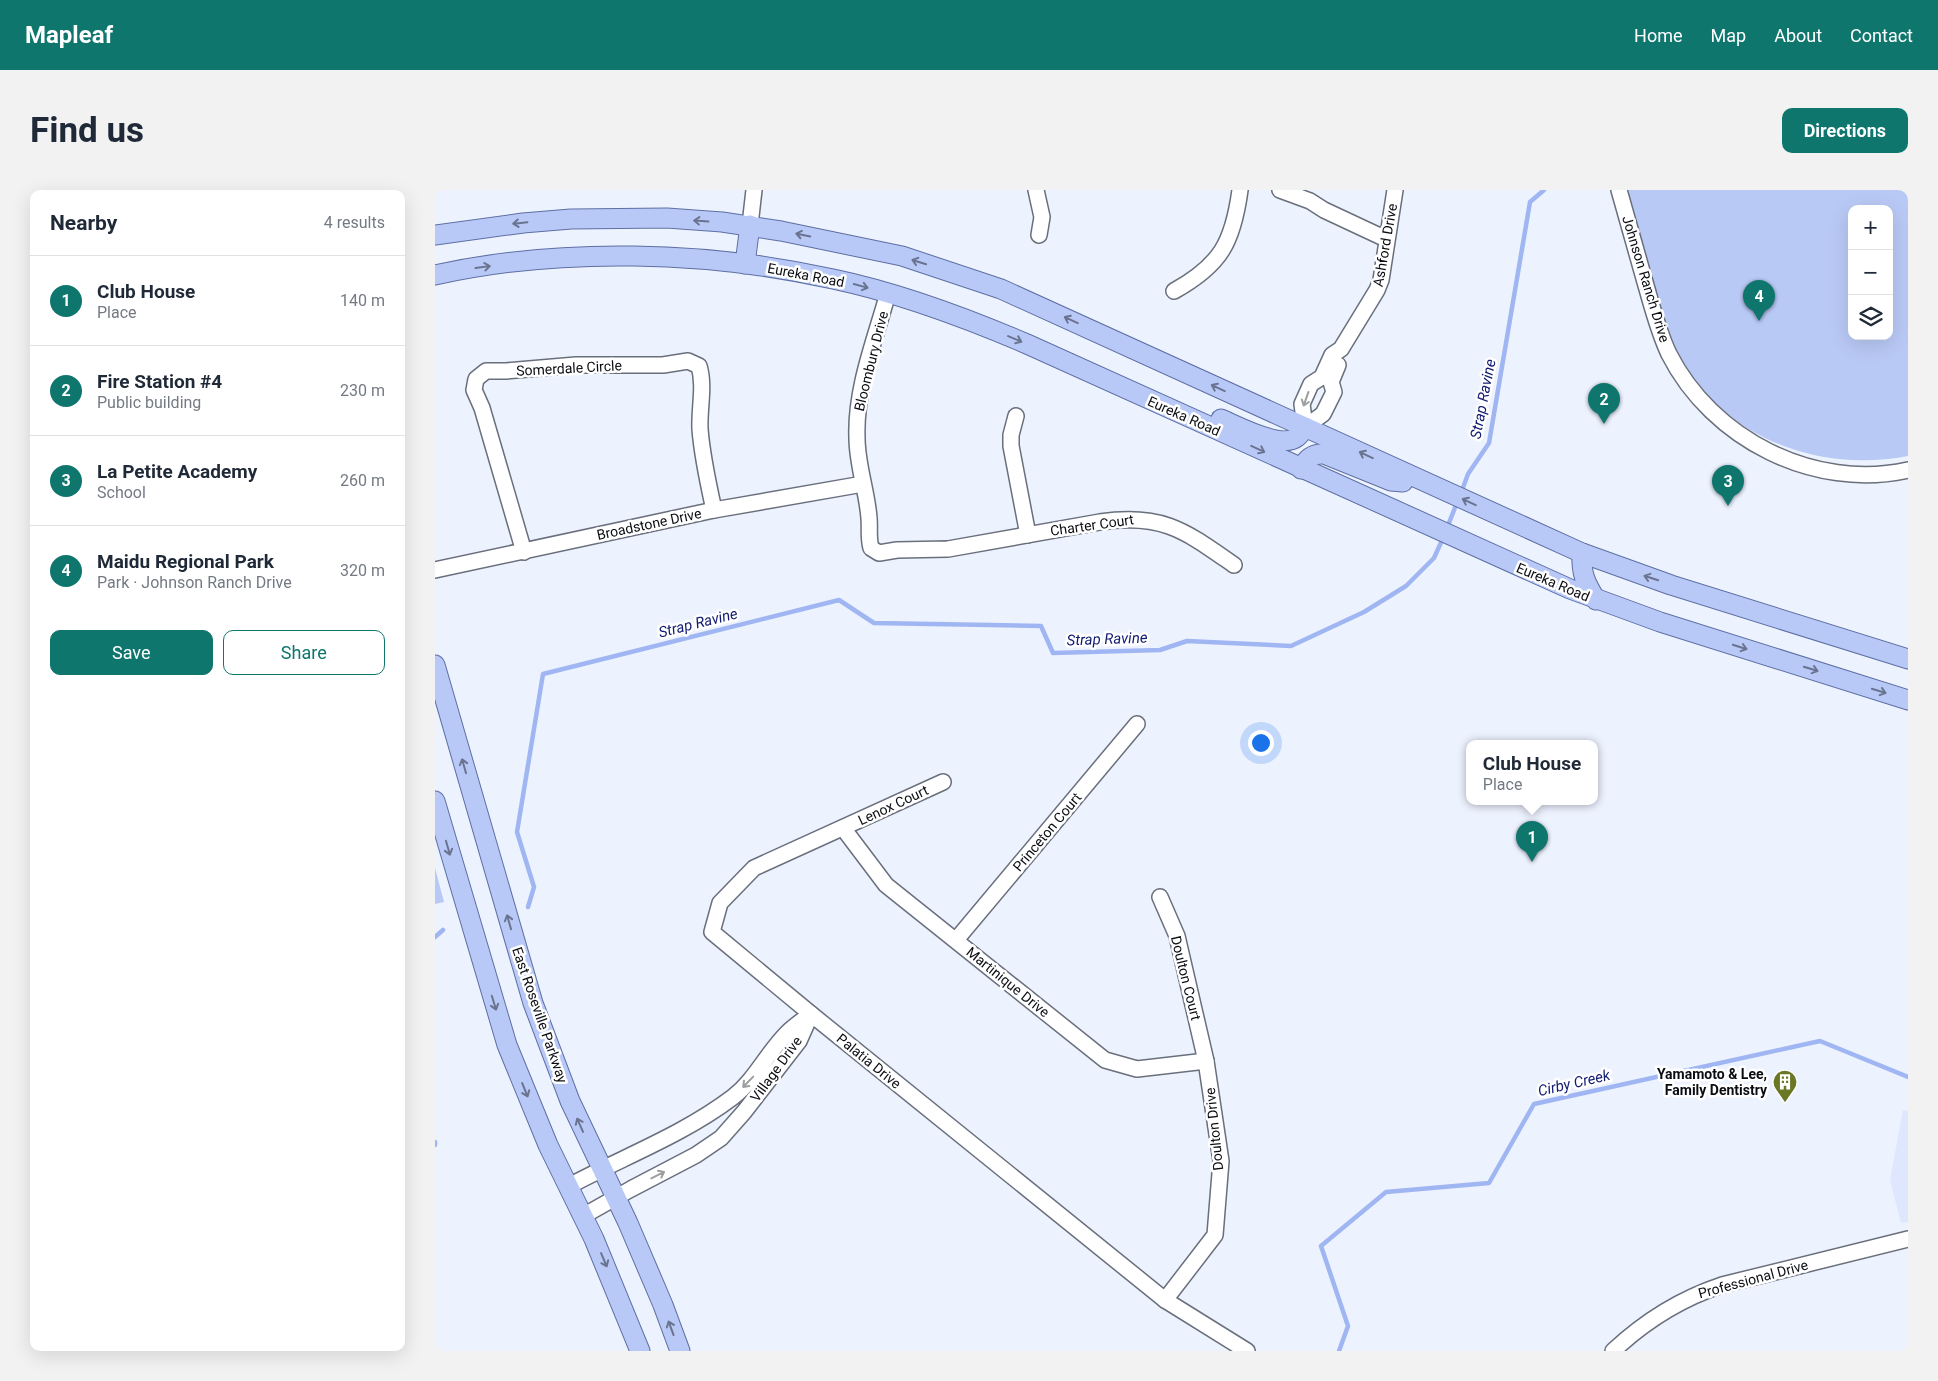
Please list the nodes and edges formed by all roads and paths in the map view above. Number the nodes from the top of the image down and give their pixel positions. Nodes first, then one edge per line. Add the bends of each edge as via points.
1 (754, 190) edge
2 (1036, 190) edge
3 (1239, 190) edge
4 (1280, 190) edge
5 (1395, 190) edge
6 (1619, 190) edge
7 (749, 225) junction
8 (435, 236) edge
9 (1039, 236) dead end
10 (1386, 239) junction
11 (745, 264) junction
12 (435, 275) edge
13 (1174, 291) dead end
14 (888, 293) junction
15 (1326, 379) junction
16 (1160, 404) junction
17 (1016, 416) dead end
18 (1305, 428) junction
19 (1301, 469) junction
20 (1908, 470) edge
21 (863, 484) junction
22 (1436, 487) junction
23 (715, 510) junction
24 (1028, 535) junction
25 (871, 548) joint
26 (524, 552) junction
27 (1582, 553) junction
28 (1234, 565) dead end
29 (435, 570) edge
30 (1596, 600) junction
31 (1908, 659) edge
32 (435, 665) edge
33 (1908, 700) edge
34 (1137, 724) dead end
35 (943, 782) dead end
36 (435, 801) edge
37 (843, 828) junction
38 (1160, 897) dead end
39 (956, 940) junction
40 (811, 1014) junction
41 (1206, 1060) junction
42 (601, 1169) junction
43 (569, 1186) junction
44 (615, 1198) junction
45 (583, 1216) junction
46 (1908, 1239) edge
47 (1165, 1300) junction
48 (640, 1351) edge
49 (680, 1351) edge
50 (1247, 1351) edge
51 (1613, 1351) edge

1 - 7 street
2 - 9 street via 1042,217
3 - 13 street via 1232,230 1224,248 1213,264
4 - 10 street via 1310,201
5 - 10 street, Ashford Drive
6 - 20 street, Johnson Ranch Drive via 1656,320 1669,353 1700,400 1718,418 1753,444 1803,466 1865,475
7 -> 8 main road via 667,218 619,218 523,222
7 - 11 main road
18 -> 7 main road via 1001,289 902,256
10 - 15 street, Ashford Drive via 1377,290 1341,349 1342,358
12 -> 11 main road, Eureka Road via 525,261 570,258 653,256
11 -> 14 main road, Eureka Road via 834,279
14 -> 16 main road, Eureka Road via 984,325
14 - 21 street, Bloombury Drive via 857,416
15 -> 18 street, Ashford Drive via 1311,384 1303,404
15 - 18 street, Ashford Drive via 1333,392 1323,414
16 - 18 main road via 1196,408 1276,440 1289,441
16 -> 19 main road, Eureka Road
17 - 24 street via 1011,446
22 -> 18 main road
19 - 22 main road via 1306,459 1324,454 1391,481
19 - 30 main road, Eureka Road
21 - 23 street, Broadstone Drive
21 - 25 street, Bloombury Drive
27 -> 22 main road
23 - 26 street, Broadstone Drive
23 - 26 street, Somerdale Circle via 702,452 699,402 702,378 699,366 687,361 663,365 576,365 486,371 476,379 474,390
24 - 25 street, Charter Court via 948,549 879,552
24 - 28 street, Charter Court via 1119,519 1162,522 1179,528
26 - 29 street, Broadstone Drive
27 - 30 main road via 1584,581
31 -> 27 main road via 1653,579
30 -> 33 main road, Eureka Road
42 -> 32 main road, East Roseville Parkway via 570,1101 533,1003
34 - 39 street, Princeton Court
35 - 37 street, Lenox Court
36 -> 43 main road via 507,1045
37 - 39 street, Martinique Drive via 886,885
37 - 40 street, Palatia Drive via 755,868 720,903 712,932
38 - 41 street, Doulton Court via 1177,936
39 - 41 street, Martinique Drive via 1105,1060 1137,1069
40 -> 42 street, Village Drive via 787,1033 734,1096 693,1123
44 -> 40 street, Village Drive via 721,1138 799,1041
40 - 47 street, Palatia Drive
41 - 47 street, Doulton Drive via 1221,1161 1215,1235
42 - 43 street, Village Drive
42 - 44 main road, East Roseville Parkway
43 - 45 main road
44 - 45 street, Village Drive
49 -> 44 main road, East Roseville Parkway via 645,1261
45 -> 48 main road
46 - 51 street, Professional Drive via 1697,1293 1651,1320
47 - 50 street, Palatia Drive

